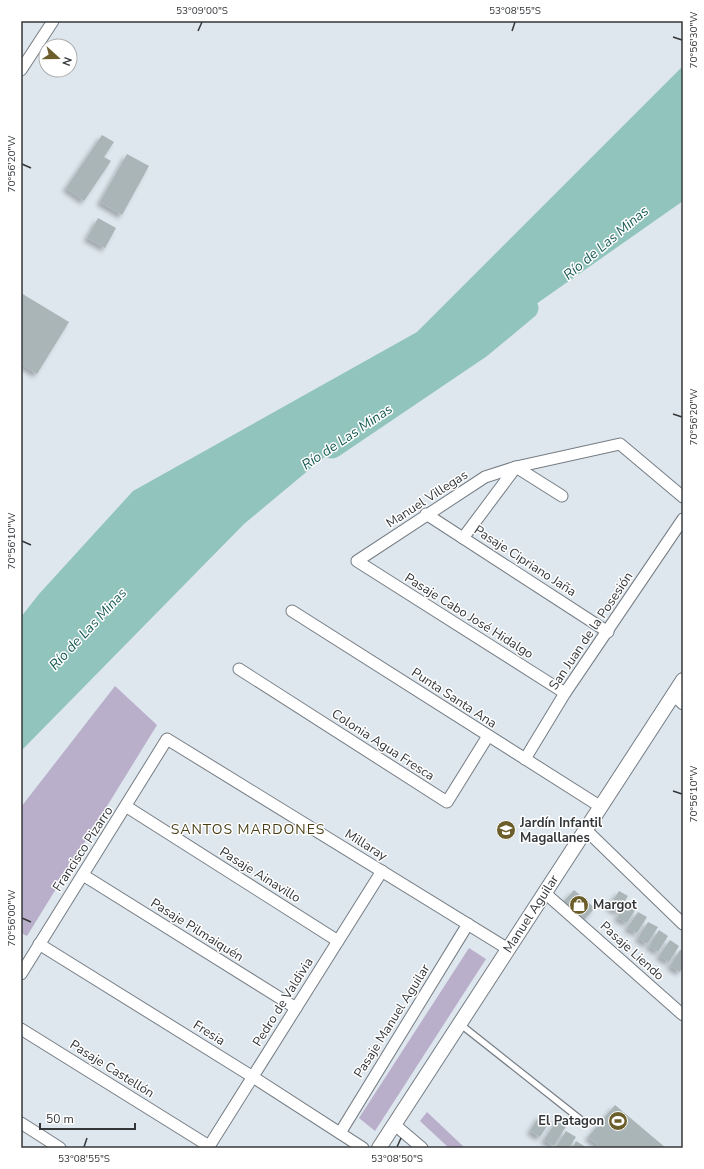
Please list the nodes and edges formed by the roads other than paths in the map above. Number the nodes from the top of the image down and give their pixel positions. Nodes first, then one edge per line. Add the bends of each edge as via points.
1 (53, 21) edge
2 (21, 70) edge
3 (516, 467) junction
4 (562, 496) dead end
5 (683, 497) edge
6 (426, 514) junction
7 (683, 519) edge
8 (463, 538) junction
9 (357, 562) joint
10 (292, 611) dead end
11 (608, 632) junction
12 (239, 669) dead end
13 (683, 680) edge
14 (565, 693) junction
15 (678, 700) edge
16 (488, 736) junction
17 (167, 739) joint
18 (525, 759) junction
19 (127, 807) junction
20 (600, 807) junction
21 (586, 830) junction
22 (382, 871) junction
23 (83, 875) junction
24 (545, 892) junction
25 (468, 924) junction
26 (683, 924) edge
27 (338, 941) junction
28 (39, 944) junction
29 (508, 949) junction
30 (21, 974) edge
31 (296, 1008) junction
32 (683, 1015) edge
33 (460, 1024) junction
34 (21, 1028) edge
35 (253, 1076) junction
36 (580, 1119) dead end
37 (21, 1123) edge
38 (394, 1125) junction
39 (340, 1133) junction
40 (208, 1147) edge
41 (60, 1148) edge
42 (363, 1148) edge
43 (379, 1148) edge
44 (422, 1148) edge

1 - 2 street
3 - 4 street
3 - 5 street, Manuel Villegas via 620,444
3 - 6 street, Manuel Villegas via 485,477
3 - 8 street
6 - 8 street, Pasaje Cipriano Jaña
6 - 9 street, Manuel Villegas
7 - 11 street, San Juan de la Posesión
8 - 11 street, Pasaje Cipriano Jaña
9 - 14 street, Pasaje Cabo José Hidalgo
10 - 16 street, Punta Santa Ana
11 - 14 street, San Juan de la Posesión
12 - 16 street, Colonia Agua Fresca via 447,802
13 - 15 street, Manuel Aguilar
14 - 18 street, San Juan de la Posesión
15 - 20 street, Manuel Aguilar
16 - 18 street, Punta Santa Ana
17 - 19 street, Francisco Pizarro
17 - 22 street, Millaray
18 - 20 street, Punta Santa Ana
19 - 23 street, Francisco Pizarro
19 - 27 street, Pasaje Ainavillo
20 - 21 street, Manuel Aguilar
21 - 24 street, Manuel Aguilar
21 - 26 street
22 - 25 street, Millaray
22 - 27 street, Pedro de Valdivia
23 - 28 street, Francisco Pizarro
23 - 31 street, Pasaje Pilmaiquén
24 - 29 street, Manuel Aguilar
24 - 32 street, Pasaje Liendo
25 - 29 street, Millaray
25 - 39 street, Pasaje Manuel Aguilar
27 - 31 street, Pedro de Valdivia
28 - 30 street, Francisco Pizarro
28 - 35 street, Fresia
29 - 33 street, Manuel Aguilar
31 - 35 street, Pedro de Valdivia
33 - 36 lane
33 - 38 street, Manuel Aguilar
34 - 40 street, Pasaje Castellón
35 - 39 street, Fresia
35 - 40 street, Pedro de Valdivia
37 - 41 street
38 - 43 street, Manuel Aguilar
38 - 44 street
39 - 42 street, Fresia

